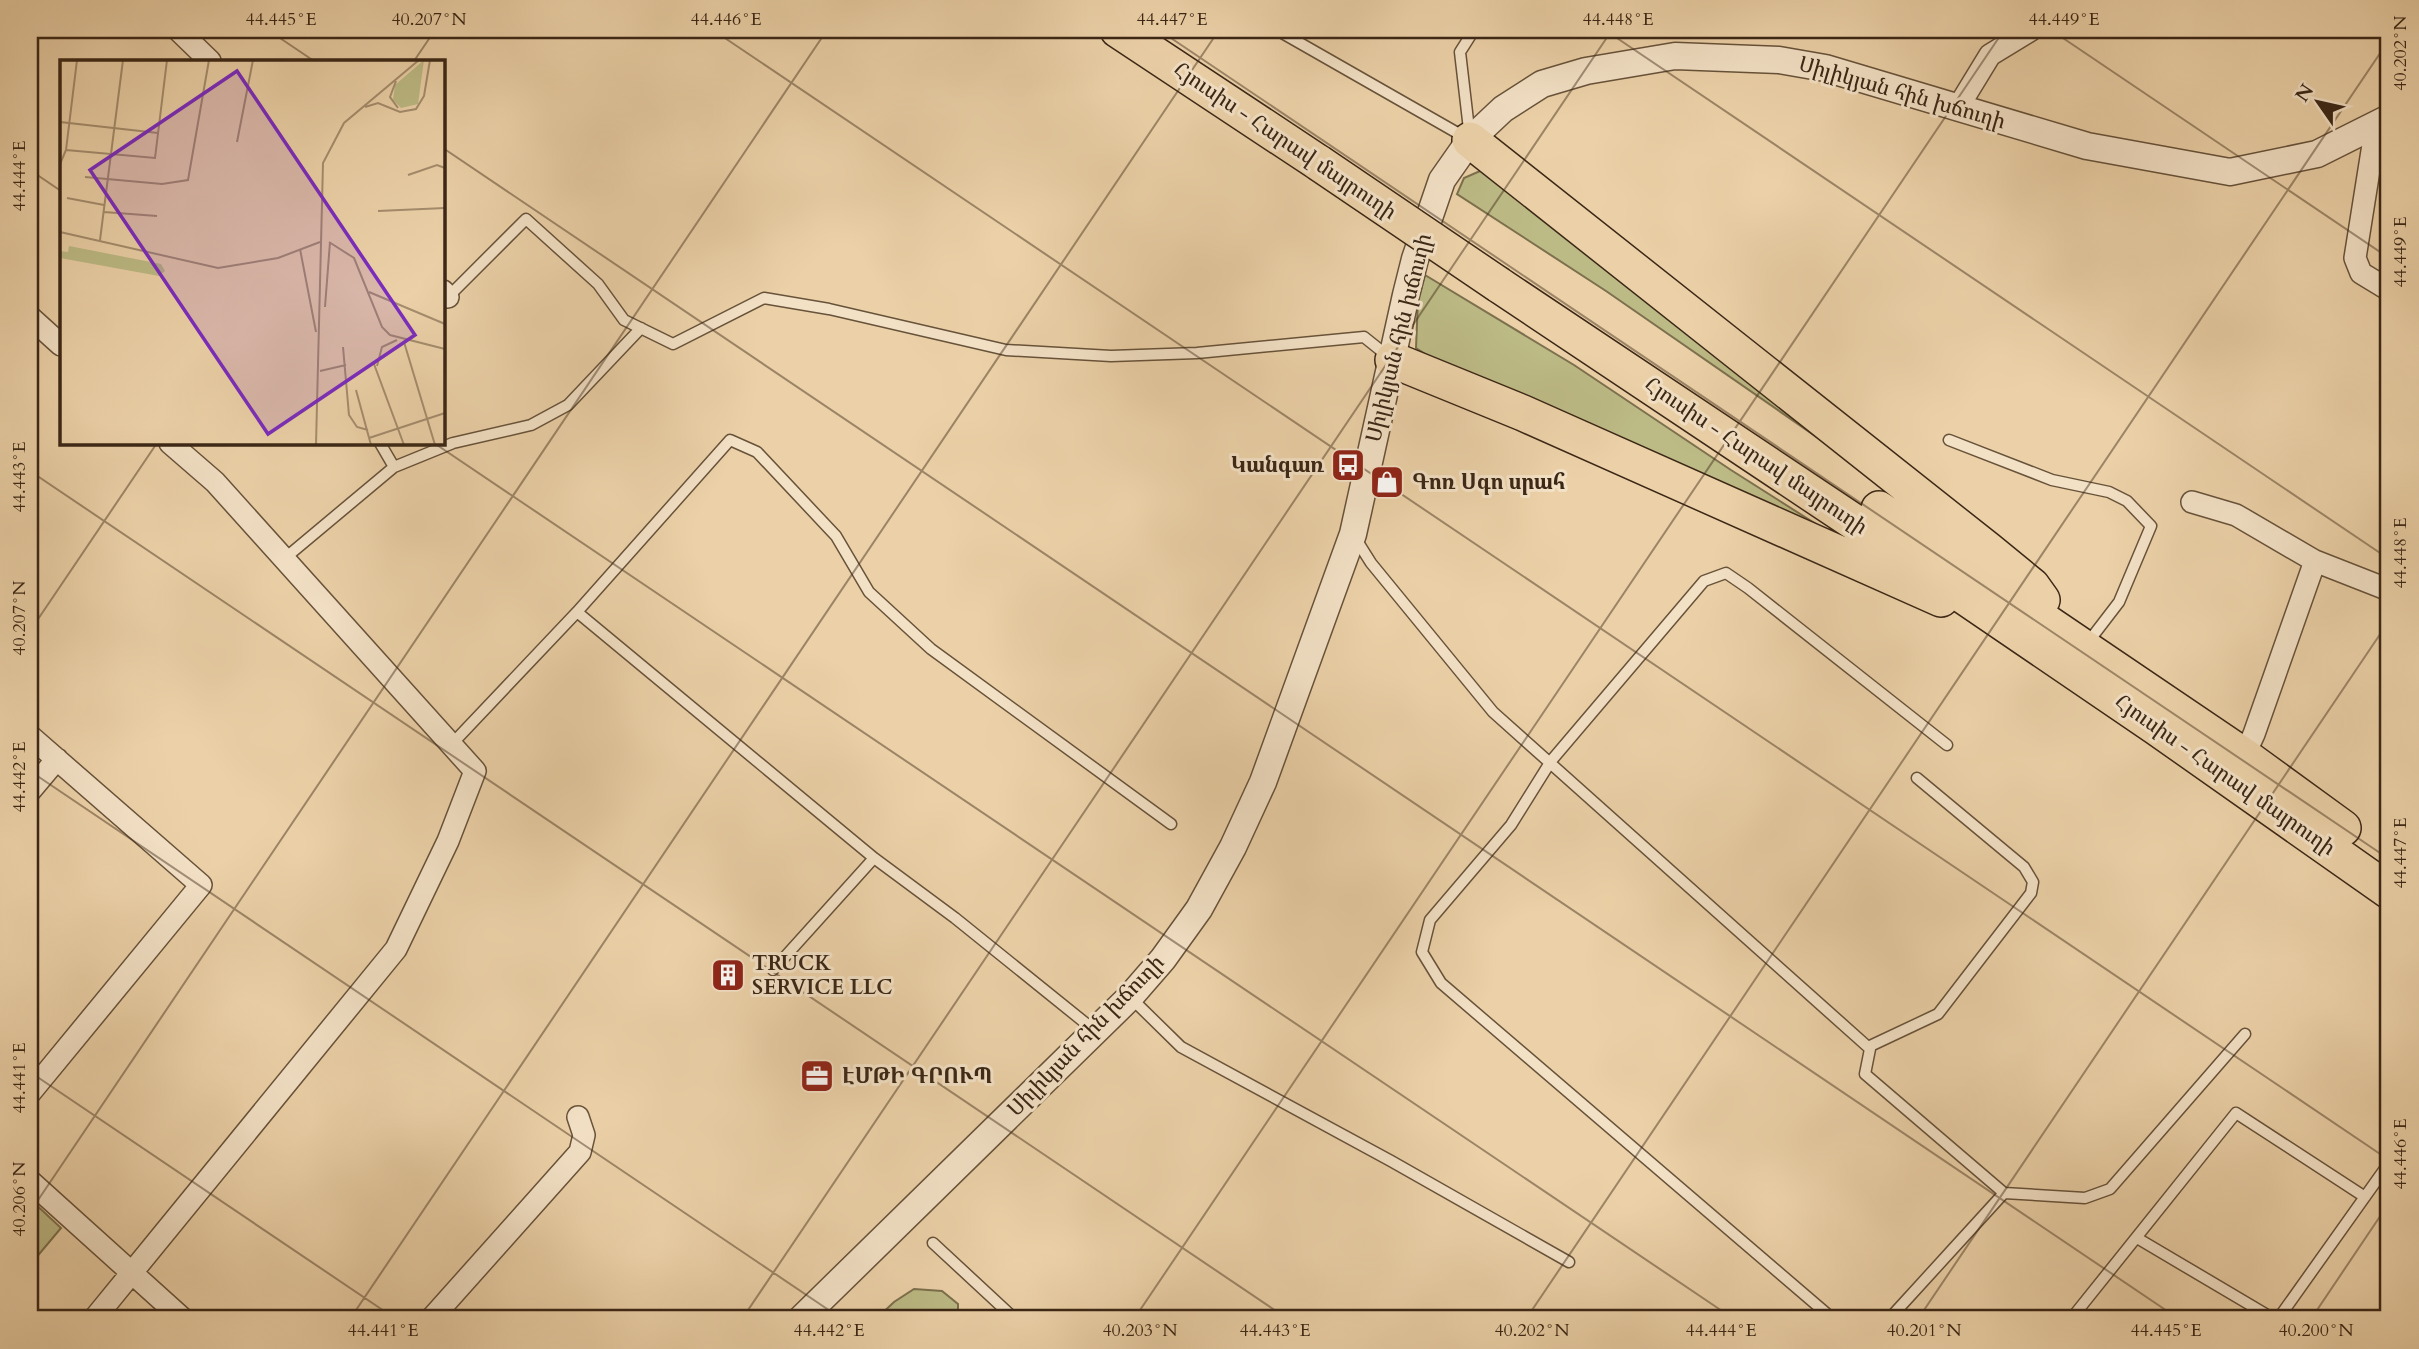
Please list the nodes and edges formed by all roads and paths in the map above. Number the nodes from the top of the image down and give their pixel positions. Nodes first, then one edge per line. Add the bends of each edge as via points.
1 (178, 30) edge
2 (1118, 30) edge
3 (1161, 30) edge
4 (1277, 30) edge
5 (1474, 30) edge
6 (2031, 30) edge
7 (209, 60) edge
8 (1957, 108) junction
9 (2383, 122) edge
10 (1292, 132) junction
11 (1470, 140) junction
12 (1505, 274) junction
13 (2389, 290) edge
14 (444, 297) edge
15 (30, 317) edge
16 (641, 328) junction
17 (60, 344) edge
18 (1393, 360) junction
19 (1949, 440) dead end
20 (171, 444) edge
21 (381, 444) edge
22 (394, 467) junction
23 (2192, 502) dead end
24 (1353, 534) junction
25 (284, 559) junction
26 (2315, 561) junction
27 (2389, 590) edge
28 (1986, 611) junction
29 (577, 612) junction
30 (2075, 641) junction
31 (30, 736) edge
32 (452, 745) junction
33 (1947, 746) dead end
34 (2244, 756) junction
35 (57, 760) junction
36 (1551, 761) junction
37 (1917, 778) dead end
38 (30, 792) edge
39 (1171, 824) dead end
40 (874, 858) junction
41 (2389, 862) edge
42 (2389, 891) edge
43 (773, 970) dead end
44 (1130, 997) junction
45 (1096, 1032) junction
46 (2245, 1034) dead end
47 (1868, 1047) junction
48 (30, 1093) edge
49 (578, 1117) dead end
50 (2389, 1163) edge
51 (30, 1181) edge
52 (2004, 1194) junction
53 (2365, 1197) junction
54 (2137, 1238) junction
55 (933, 1243) dead end
56 (1569, 1262) dead end
57 (132, 1274) junction
58 (94, 1319) edge
59 (183, 1319) edge
60 (431, 1319) edge
61 (801, 1319) edge
62 (1015, 1319) edge
63 (1833, 1319) edge
64 (1889, 1319) edge
65 (2071, 1319) edge
66 (2276, 1319) edge

1 - 7 street
2 - 10 highway, Հյուսիս - Հարավ մայրուղի
3 - 10 highway, Հյուսիս - Հարավ մայրուղի
4 - 11 lane
5 - 11 lane via 1460,52
6 - 8 street via 1990,55
8 - 9 street, Սիլիկյան հին խճուղի via 2088,146 2230,172 2317,154
8 - 11 street, Սիլիկյան հին խճուղի via 1825,68 1779,60 1675,56 1586,71 1542,84 1503,109
9 - 13 street via 2355,258 2361,273
10 - 12 highway, Հյուսիս - Հարավ մայրուղի
11 - 18 street, Սիլիկյան հին խճուղի via 1442,180 1415,259
11 - 30 highway via 2032,586
12 - 28 highway, Հյուսիս - Հարավ մայրուղի via 1726,434
12 - 30 highway, Հյուսիս - Հարավ մայրուղի
14 - 16 lane via 526,219 597,284 624,320
15 - 17 street
16 - 18 lane via 673,344 764,298 1006,350 1111,356 1185,354 1364,338
16 - 22 lane via 568,405 531,425 453,443
18 - 24 street, Սիլիկյան հին խճուղի
18 - 28 highway via 1523,413 1932,597
19 - 30 lane via 2052,480 2109,492 2127,501 2151,526 2119,602
20 - 25 street via 215,482
21 - 22 lane
22 - 25 lane
23 - 26 street via 2236,515
24 - 36 lane via 1371,563 1493,712
24 - 44 street, Սիլիկյան հին խճուղի via 1263,782 1233,847 1199,909
25 - 32 street
26 - 27 street
26 - 34 street
28 - 42 highway, Հյուսիս - Հարավ մայրուղի
29 - 32 lane
29 - 39 lane via 730,440 757,452 836,536 869,592 932,649
29 - 40 lane
30 - 34 highway, Հյուսիս - Հարավ մայրուղի
31 - 35 street
32 - 57 street via 475,771 449,841 396,949
33 - 36 lane via 1726,573 1704,581
34 - 41 highway, Հյուսիս - Հարավ մայրուղի
35 - 38 street
35 - 48 street via 201,885
36 - 47 lane
36 - 63 lane via 1511,825 1430,919 1422,952 1441,983
37 - 47 lane via 2024,867 2033,882 2031,894 1938,1014
40 - 43 lane
40 - 45 lane
44 - 45 street, Սիլիկյան հին խճուղի
44 - 56 lane via 1181,1047
45 - 61 street, Սիլիկյան հին խճուղի
46 - 52 lane via 2110,1189 2085,1198
47 - 52 lane via 1865,1074
49 - 60 street via 584,1135 580,1152
50 - 53 lane
51 - 57 street
52 - 64 lane
53 - 54 lane via 2236,1113
53 - 66 lane
54 - 65 lane
54 - 66 lane
55 - 62 lane
57 - 58 street
57 - 59 street

